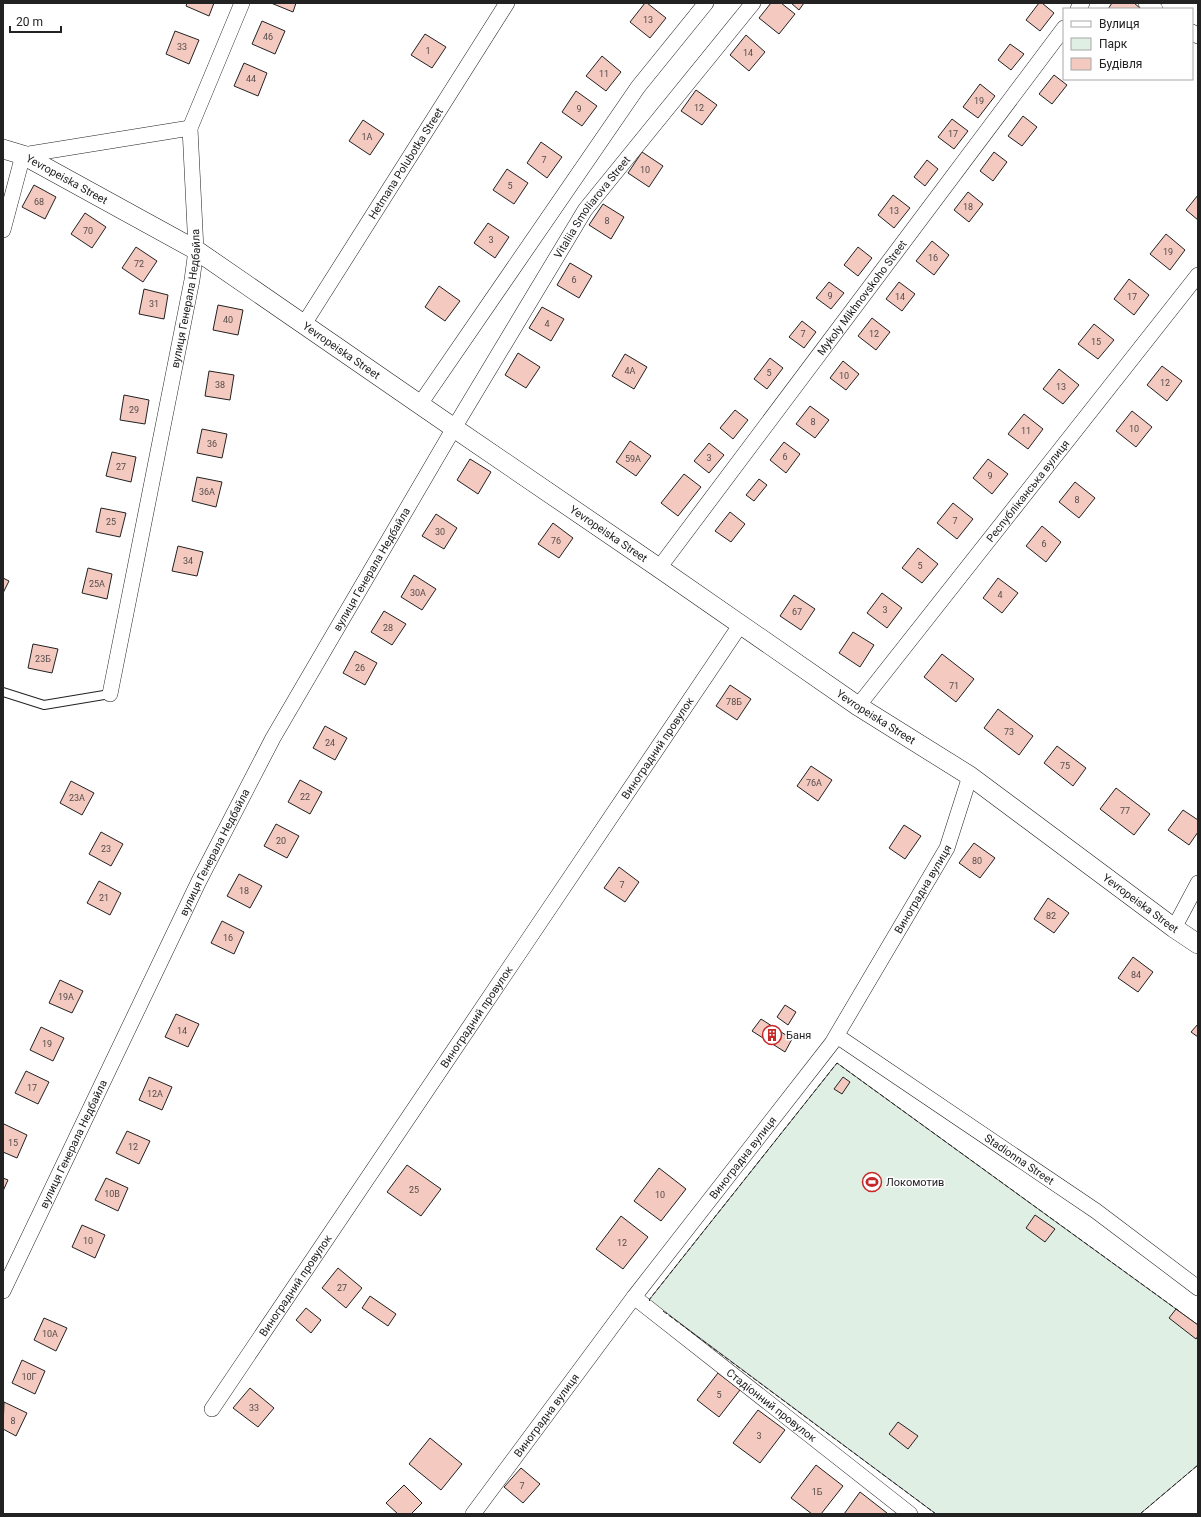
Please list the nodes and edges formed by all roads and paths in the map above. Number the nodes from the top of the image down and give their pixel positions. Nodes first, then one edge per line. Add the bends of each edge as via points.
1 (242, 3) edge
2 (507, 3) edge
3 (706, 3) edge
4 (753, 3) edge
5 (1063, 29) edge
6 (190, 128) junction
7 (3, 150) edge
8 (23, 155) junction
9 (3, 230) edge
10 (196, 250) junction
11 (1198, 275) edge
12 (304, 324) junction
13 (420, 404) junction
14 (454, 428) junction
15 (659, 568) junction
16 (741, 624) junction
17 (3, 692) edge
18 (110, 694) joint
19 (858, 706) junction
20 (970, 776) junction
21 (1198, 883) edge
22 (1174, 928) junction
23 (1198, 944) edge
24 (837, 1036) junction
25 (1198, 1288) edge
26 (3, 1291) edge
27 (634, 1297) junction
28 (212, 1409) dead end
29 (473, 1514) edge
30 (910, 1514) edge

1 - 6 street, вулиця Генерала Недбайла
2 - 12 street, Hetmana Polubotka Street
3 - 13 street via 638,87
4 - 14 street, Vitaliia Smoliarova Street via 585,210
5 - 15 street, Mykoly Mikhnovskoho Street
6 - 8 street
6 - 10 street, вулиця Генерала Недбайла
7 - 8 street, Yevropeiska Street
8 - 9 street
8 - 10 street, Yevropeiska Street
10 - 12 street, Yevropeiska Street
10 - 18 street, вулиця Генерала Недбайла
11 - 19 street, Республіканська вулиця
12 - 13 street, Yevropeiska Street
13 - 14 street, Yevropeiska Street
14 - 15 street, Yevropeiska Street
14 - 26 street, вулиця Генерала Недбайла via 273,738 199,880
15 - 16 street, Yevropeiska Street
16 - 19 street, Yevropeiska Street
16 - 28 street, Виноградний провулок
17 - 18 lane via 44,705
19 - 20 street, Yevropeiska Street
20 - 22 street, Yevropeiska Street
20 - 24 street, Виноградна вулиця via 947,848
21 - 22 street
22 - 23 street, Yevropeiska Street
24 - 25 street, Stadionna Street via 1096,1211
24 - 27 street, Виноградна вулиця
27 - 29 street, Виноградна вулиця
27 - 30 street, Стадіонний провулок

